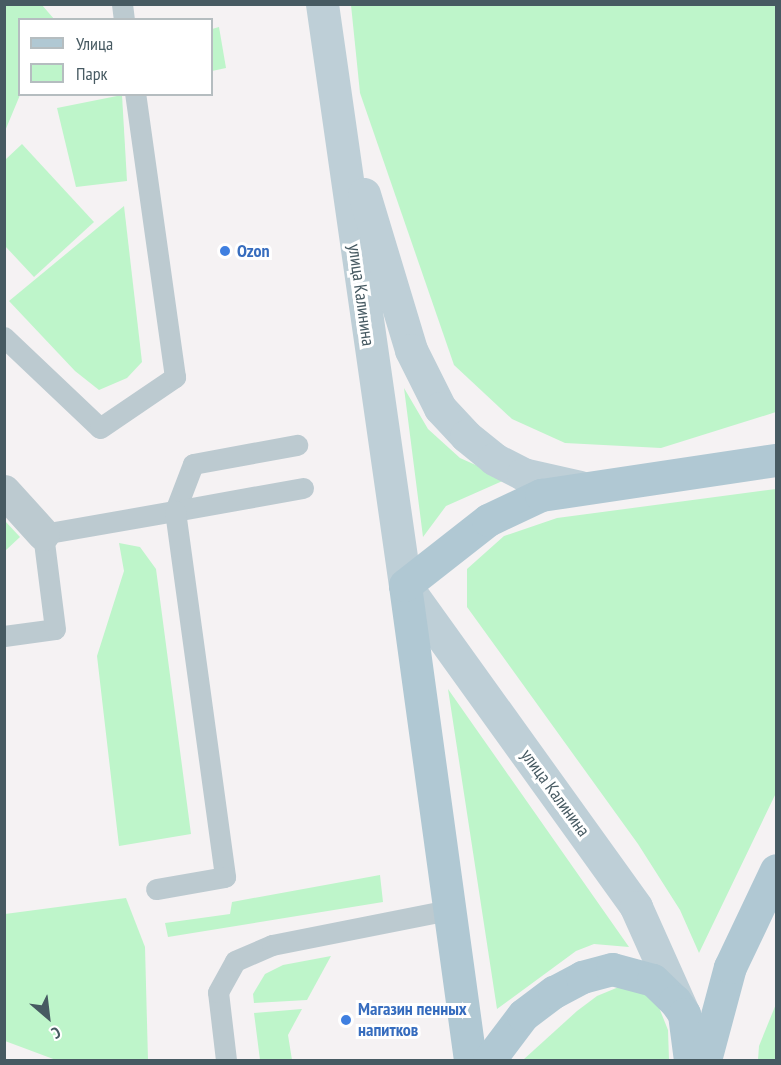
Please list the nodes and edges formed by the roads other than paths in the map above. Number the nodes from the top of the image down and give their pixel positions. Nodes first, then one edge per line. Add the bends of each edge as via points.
1 (322, 4) edge
2 (334, 95) junction
3 (135, 96) edge
4 (4, 337) edge
5 (297, 445) dead end
6 (777, 460) edge
7 (580, 487) junction
8 (303, 488) dead end
9 (4, 492) edge
10 (175, 511) junction
11 (43, 534) junction
12 (405, 585) junction
13 (4, 636) edge
14 (777, 870) edge
15 (156, 889) dead end
16 (449, 910) junction
17 (684, 1014) junction
18 (226, 1060) edge
19 (470, 1060) edge
20 (489, 1060) edge
21 (690, 1060) edge
22 (705, 1060) edge

1 - 2 main road, улица Калинина
2 - 7 main road via 411,350 435,400 466,436 494,459 523,474
2 - 12 main road, улица Калинина
3 - 4 lane via 175,376 100,428
5 - 10 lane via 193,464
6 - 7 main road
7 - 12 main road via 541,495 504,511 458,540
8 - 10 lane
9 - 11 street
10 - 11 lane
10 - 15 lane via 225,878
11 - 13 lane via 55,629
12 - 16 main road, улица Калинина
12 - 17 main road, улица Калинина via 636,907
14 - 22 main road via 730,967
16 - 18 lane via 272,945 235,961 218,992
16 - 19 main road, улица Калинина
17 - 20 main road via 653,980 612,969 582,977 554,992 523,1015
17 - 21 main road, улица Калинина

